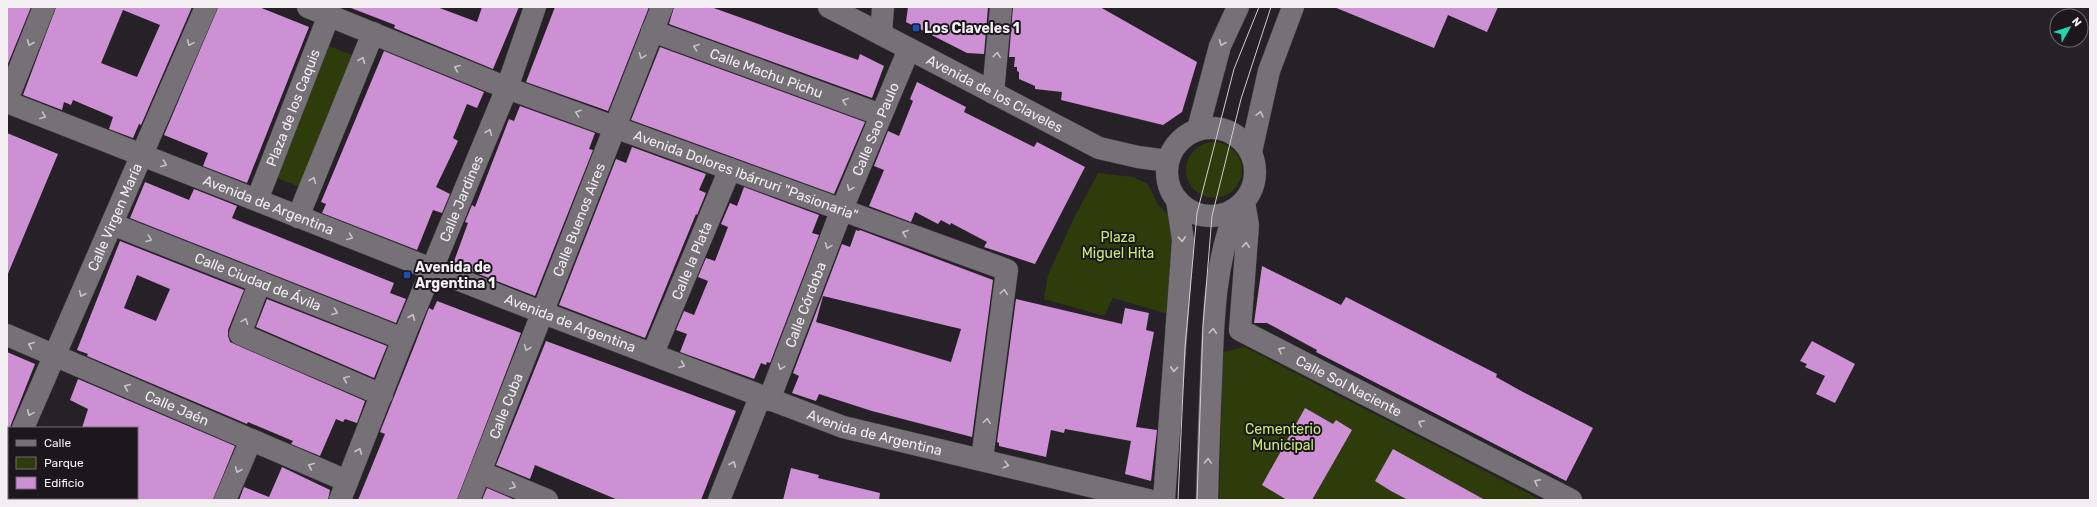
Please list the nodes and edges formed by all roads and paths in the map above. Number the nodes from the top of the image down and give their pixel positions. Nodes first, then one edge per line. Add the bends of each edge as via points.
1 (44, 7) edge
2 (206, 7) edge
3 (308, 7) edge
4 (535, 7) edge
5 (662, 7) edge
6 (829, 7) edge
7 (883, 7) edge
8 (1001, 7) edge
9 (1238, 7) edge
10 (1293, 7) edge
11 (328, 15) junction
12 (652, 31) junction
13 (373, 33) junction
14 (881, 34) junction
15 (909, 49) junction
16 (507, 88) junction
17 (993, 93) junction
18 (7, 101) edge
19 (882, 114) junction
20 (615, 126) junction
21 (1198, 129) junction
22 (1251, 152) junction
23 (140, 155) junction
24 (1168, 161) junction
25 (730, 169) junction
26 (257, 200) junction
27 (1177, 200) junction
28 (1241, 205) junction
29 (842, 209) junction
30 (298, 217) junction
31 (112, 224) junction
32 (432, 269) junction
33 (260, 282) junction
34 (541, 312) junction
35 (7, 335) edge
36 (403, 339) junction
37 (653, 353) junction
38 (56, 356) junction
39 (382, 394) junction
40 (764, 398) junction
41 (23, 427) edge
42 (251, 440) junction
43 (982, 459) junction
44 (480, 472) junction
45 (343, 491) edge
46 (225, 500) edge
47 (469, 500) edge
48 (547, 500) edge
49 (719, 500) edge
50 (1148, 500) edge
51 (1164, 500) edge
52 (1207, 500) edge
53 (1571, 500) edge

1 -> 18 street
2 -> 23 street, Calle Virgen María
3 - 11 street, Avenida Dolores Ibárruri "Pasionaria"
4 - 16 street, Calle Jardines
5 - 12 street, Calle Buenos Aires
6 - 14 street, Avenida de los Claveles
7 - 14 street
17 -> 8 street
9 -> 21 street via 1220,46
22 -> 10 street via 1269,71
11 - 13 street, Avenida Dolores Ibárruri "Pasionaria"
11 - 26 street, Plaza de los Caquis
19 -> 12 street, Calle Machu Pichu
12 -> 20 street, Calle Buenos Aires
16 -> 13 street, Avenida Dolores Ibárruri "Pasionaria"
30 -> 13 street
14 - 15 street, Avenida de los Claveles
15 - 17 street, Avenida de los Claveles
15 - 19 street, Calle Sao Paulo
20 -> 16 street, Avenida Dolores Ibárruri "Pasionaria"
32 -> 16 street, Calle Jardines
17 - 24 street, Avenida de los Claveles via 1099,148
18 -> 23 street, Avenida de Argentina
19 -> 29 street, Calle Sao Paulo
20 - 25 street, Avenida Dolores Ibárruri "Pasionaria"
20 - 34 street, Calle Buenos Aires
21 - 22 street via 1212,127 1232,132
21 - 24 street via 1185,136 1173,149
22 - 28 street via 1256,169 1253,188
23 -> 26 street, Avenida de Argentina
23 - 31 street, Calle Virgen María
24 - 27 street via 1170,189
25 - 29 street, Avenida Dolores Ibárruri "Pasionaria"
25 - 37 street, Calle la Plata
26 - 30 street, Avenida de Argentina
27 - 28 street via 1191,211 1212,216 1222,215
27 -> 51 street via 1183,240
52 -> 28 street via 1212,334 1220,258 1227,232
53 -> 28 street, Calle Sol Naciente via 1240,330 1248,225
29 -> 40 street, Calle Córdoba
43 -> 29 street, Avenida Dolores Ibárruri "Pasionaria" via 1007,270
30 -> 32 street, Avenida de Argentina
31 -> 33 street, Calle Ciudad de Ávila
31 -> 38 street, Calle Virgen María
32 - 34 street, Avenida de Argentina
36 -> 32 street, Calle Jardines
33 -> 36 street, Calle Ciudad de Ávila
39 -> 33 street via 240,334
34 - 37 street, Avenida de Argentina
34 -> 44 street, Calle Cuba
38 -> 35 street, Calle Jaén
36 - 39 street, Calle Jardines
37 -> 40 street, Avenida de Argentina
38 -> 41 street, Calle Virgen María
42 -> 38 street, Calle Jaén
45 -> 39 street, Calle Jardines
40 - 43 street, Avenida de Argentina via 843,427
49 -> 40 street, Calle Córdoba
45 -> 42 street, Calle Jaén
42 -> 46 street
43 -> 50 street, Avenida de Argentina
44 - 47 street, Calle Cuba
44 -> 48 street

